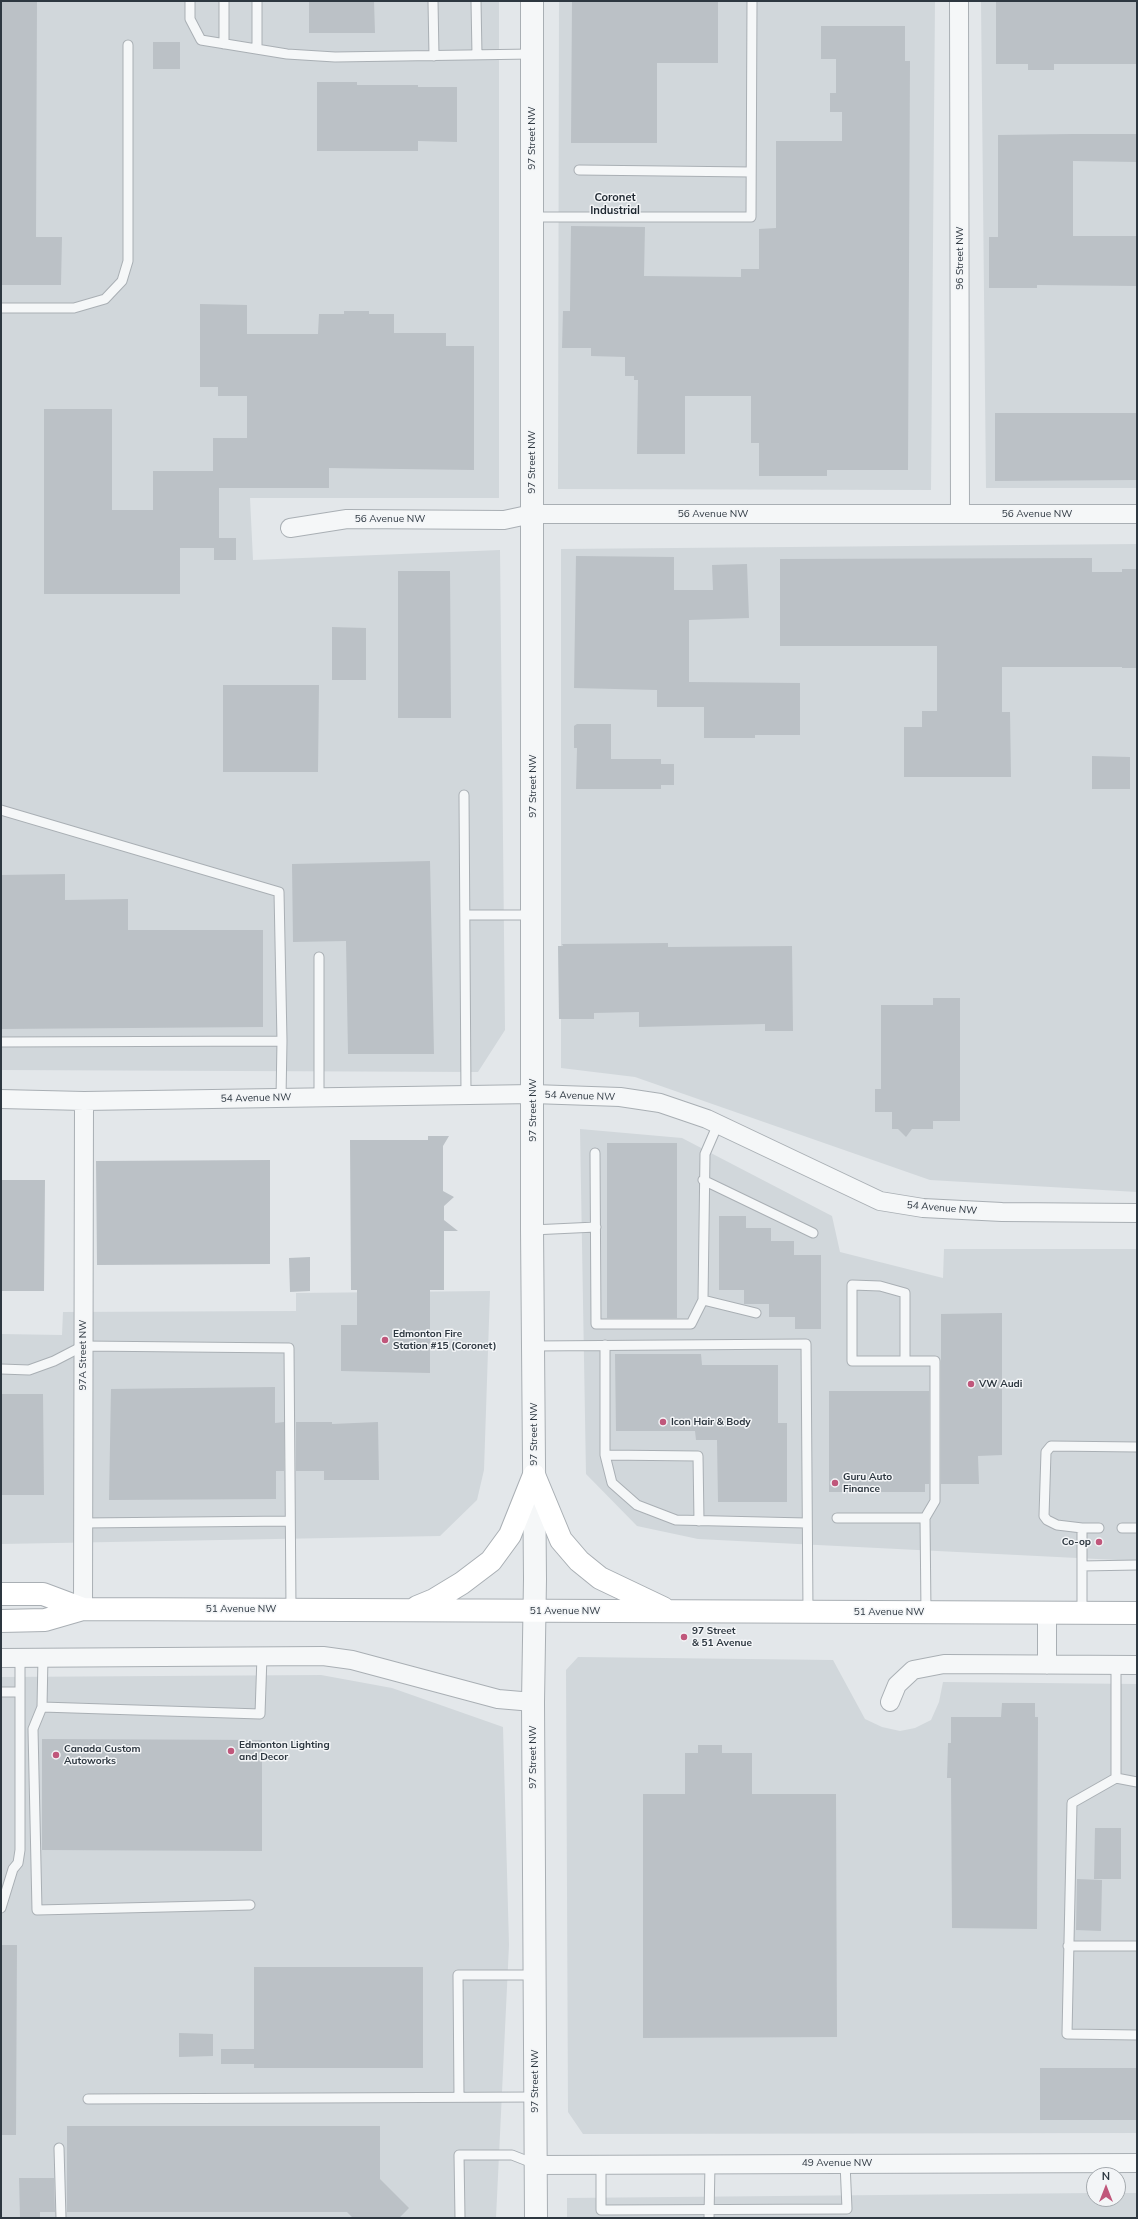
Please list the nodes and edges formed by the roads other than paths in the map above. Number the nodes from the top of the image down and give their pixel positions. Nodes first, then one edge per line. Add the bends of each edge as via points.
1 (190, 1) edge
2 (224, 1) edge
3 (257, 1) edge
4 (433, 1) edge
5 (476, 1) edge
6 (532, 1) edge
7 (752, 1) edge
8 (959, 1) edge
9 (224, 44) junction
10 (128, 45) dead end
11 (257, 49) junction
12 (477, 54) junction
13 (532, 54) junction
14 (434, 56) junction
15 (579, 170) dead end
16 (751, 172) junction
17 (533, 217) junction
18 (1, 308) edge
19 (532, 514) junction
20 (960, 514) junction
21 (1137, 514) edge
22 (290, 528) dead end
23 (464, 796) dead end
24 (1, 810) edge
25 (465, 915) junction
26 (533, 915) junction
27 (319, 957) dead end
28 (282, 1041) junction
29 (1, 1042) edge
30 (533, 1094) junction
31 (466, 1095) junction
32 (319, 1097) junction
33 (281, 1098) junction
34 (1, 1099) edge
35 (84, 1101) junction
36 (718, 1124) junction
37 (595, 1153) dead end
38 (703, 1180) junction
39 (1137, 1213) edge
40 (596, 1227) junction
41 (532, 1230) junction
42 (812, 1234) dead end
43 (703, 1300) junction
44 (756, 1313) dead end
45 (605, 1345) junction
46 (82, 1346) junction
47 (534, 1346) junction
48 (905, 1361) junction
49 (1, 1369) edge
50 (1137, 1447) edge
51 (605, 1455) junction
52 (534, 1474) junction
53 (837, 1518) dead end
54 (925, 1518) junction
55 (290, 1521) junction
56 (699, 1521) junction
57 (83, 1523) junction
58 (806, 1523) junction
59 (1082, 1528) junction
60 (1099, 1528) dead end
61 (1122, 1528) dead end
62 (1137, 1528) edge
63 (1137, 1565) edge
64 (1082, 1566) junction
65 (1, 1594) edge
66 (83, 1609) junction
67 (291, 1609) junction
68 (411, 1610) junction
69 (534, 1610) junction
70 (669, 1611) junction
71 (808, 1612) junction
72 (926, 1612) junction
73 (1047, 1613) junction
74 (1082, 1613) junction
75 (1137, 1613) edge
76 (1, 1621) edge
77 (262, 1656) junction
78 (20, 1657) junction
79 (43, 1657) junction
80 (1, 1658) edge
81 (1047, 1665) junction
82 (1116, 1665) junction
83 (1136, 1665) edge
84 (1, 1692) edge
85 (19, 1692) junction
86 (533, 1702) junction
87 (890, 1702) dead end
88 (42, 1707) junction
89 (1116, 1778) junction
90 (1137, 1782) edge
91 (250, 1905) dead end
92 (1, 1908) edge
93 (1068, 1946) junction
94 (1137, 1946) edge
95 (535, 1975) junction
96 (1137, 2035) edge
97 (459, 2097) junction
98 (535, 2097) junction
99 (88, 2099) dead end
100 (59, 2148) dead end
101 (845, 2163) junction
102 (1137, 2163) edge
103 (710, 2164) junction
104 (536, 2165) junction
105 (601, 2165) junction
106 (847, 2213) edge
107 (709, 2214) edge
108 (61, 2218) edge
109 (460, 2218) edge
110 (536, 2218) edge

1 - 9 lane via 190,19 201,40
2 - 9 lane
3 - 11 lane
4 - 14 lane
5 - 12 lane
6 - 13 street, 97 Street NW
7 - 16 lane
8 - 20 street, 96 Street NW
9 - 11 lane
10 - 18 lane via 128,260 122,281 105,299 74,308
11 - 14 lane via 335,57
12 - 13 lane
12 - 14 lane
13 - 17 street, 97 Street NW
15 - 16 lane
16 - 17 lane via 751,217
17 - 19 street, 97 Street NW
19 - 20 street, 56 Avenue NW
19 - 22 street, 56 Avenue NW via 504,520 347,519
19 - 26 street, 97 Street NW
20 - 21 street, 56 Avenue NW
23 - 25 lane
24 - 28 lane via 279,892
25 - 26 lane
25 - 31 lane
26 - 30 street, 97 Street NW
27 - 32 lane
28 - 29 lane
28 - 33 lane
30 - 31 street, 54 Avenue NW
30 - 36 street, 54 Avenue NW via 620,1097 660,1103
30 - 41 street, 97 Street NW
31 - 32 street, 54 Avenue NW
32 - 33 street, 54 Avenue NW
33 - 35 street, 54 Avenue NW
34 - 35 street, 54 Avenue NW
35 - 46 street, 97A Street NW
36 - 38 lane via 705,1154
36 - 39 street, 54 Avenue NW via 880,1201 923,1208 1002,1212
37 - 40 lane
38 - 42 lane
38 - 43 lane
40 - 41 lane
40 - 43 lane via 596,1324 691,1324
41 - 47 street, 97 Street NW
43 - 44 lane
45 - 47 lane
45 - 51 lane
45 - 58 lane via 806,1344
46 - 49 lane via 54,1361 29,1370
46 - 55 lane via 289,1348
46 - 57 street, 97A Street NW
47 - 52 street, 97 Street NW
48 - 48 lane via 852,1361 852,1285 880,1286 905,1293
48 - 54 lane via 935,1361 935,1501
50 - 59 lane via 1048,1448 1045,1457 1044,1516 1057,1525
51 - 56 lane via 612,1483 637,1505 676,1520
51 - 56 lane via 698,1456
52 - 68 main road via 510,1535 491,1561 462,1583
52 - 69 street, 97 Street NW
52 - 70 main road via 561,1540 579,1561 600,1578
53 - 54 lane
54 - 72 lane
55 - 57 lane
55 - 67 lane
56 - 58 lane
57 - 66 street, 97A Street NW
58 - 71 lane
59 - 60 lane
59 - 64 lane
61 - 62 lane
63 - 64 lane
64 - 74 lane
65 - 66 main road, 51 Avenue NW via 43,1594
66 - 67 main road, 51 Avenue NW
66 - 76 main road, 51 Avenue NW via 45,1620
67 - 68 main road, 51 Avenue NW
68 - 69 main road, 51 Avenue NW
69 - 70 main road, 51 Avenue NW
69 - 86 street, 97 Street NW
70 - 71 main road, 51 Avenue NW
71 - 72 main road, 51 Avenue NW
72 - 73 main road, 51 Avenue NW
73 - 74 main road, 51 Avenue NW
73 - 81 street
74 - 75 main road, 51 Avenue NW
77 - 79 street
77 - 86 street via 323,1656 352,1660 498,1699
77 - 88 lane via 260,1714
78 - 79 street
78 - 80 street
78 - 85 lane
79 - 88 lane
81 - 82 street
81 - 87 street via 944,1664 913,1670 897,1685
82 - 83 street
82 - 89 lane
84 - 85 lane
85 - 92 lane via 20,1850 18,1863 13,1869
86 - 95 street, 97 Street NW
88 - 91 lane via 33,1729 37,1910
89 - 90 lane
89 - 93 lane via 1072,1803
93 - 94 lane
93 - 96 lane via 1067,2034
95 - 97 lane via 458,1975
95 - 98 street, 97 Street NW
97 - 98 lane
97 - 99 lane
98 - 104 street, 97 Street NW
100 - 108 lane
101 - 102 street, 49 Avenue NW
101 - 103 street, 49 Avenue NW
101 - 106 lane
103 - 105 street, 49 Avenue NW
103 - 107 lane
104 - 105 street, 49 Avenue NW
104 - 109 lane via 512,2155 459,2156
104 - 110 street, 97 Street NW
105 - 107 lane via 602,2210
106 - 107 lane

